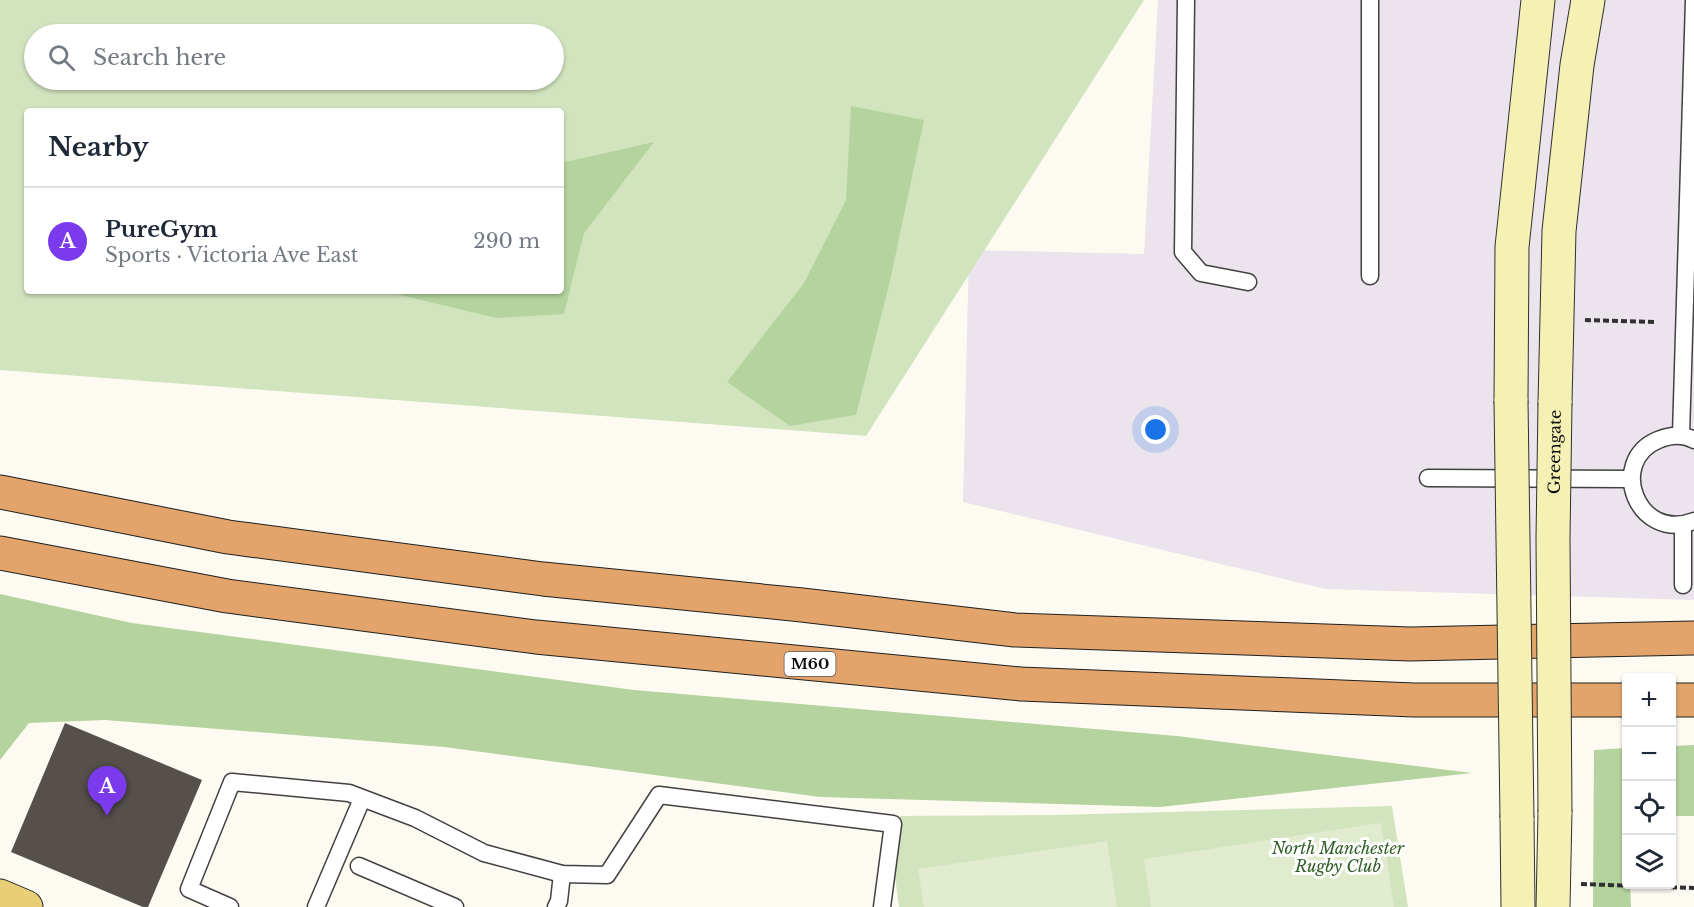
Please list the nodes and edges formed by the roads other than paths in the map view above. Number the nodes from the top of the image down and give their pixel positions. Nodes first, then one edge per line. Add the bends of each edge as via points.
1 (1186, 0) edge
2 (1371, 0) edge
3 (1538, 0) edge
4 (1588, 0) edge
5 (1694, 0) edge
6 (1371, 276) dead end
7 (1248, 282) dead end
8 (1690, 300) edge
9 (1688, 438) edge
10 (1428, 478) dead end
11 (1631, 479) junction
12 (0, 492) edge
13 (1689, 523) edge
14 (0, 553) edge
15 (1683, 585) dead end
16 (1694, 638) edge
17 (1622, 700) edge
18 (1676, 700) edge
19 (1694, 700) edge
20 (362, 798) junction
21 (359, 866) dead end
22 (562, 874) junction
23 (0, 896) edge
24 (1564, 896) edge
25 (26, 907) edge
26 (230, 907) edge
27 (316, 907) edge
28 (455, 907) edge
29 (556, 907) edge
30 (882, 907) edge
31 (1518, 907) edge

1 - 7 lane via 1183,252 1201,273
2 - 6 lane
3 - 31 main road, bridge via 1512,247
4 - 24 main road, Greengate, bridge via 1559,231 1553,539 1555,812
5 - 8 lane
8 - 9 lane
9 - 11 lane via 1664,437 1653,442 1639,456
10 - 11 lane
11 - 13 lane via 1638,505 1653,519 1666,524
12 - 16 highway via 228,537 543,579 1016,630 1410,644
13 - 15 lane
14 - 17 highway, M60 via 227,596 536,637 1021,684 1414,700
18 - 19 highway
20 - 22 lane via 415,818 484,853
20 - 26 lane via 349,793 232,782 189,889
20 - 27 lane
21 - 28 lane
22 - 29 lane
22 - 30 lane via 607,876 659,795 893,824
23 - 25 main road

